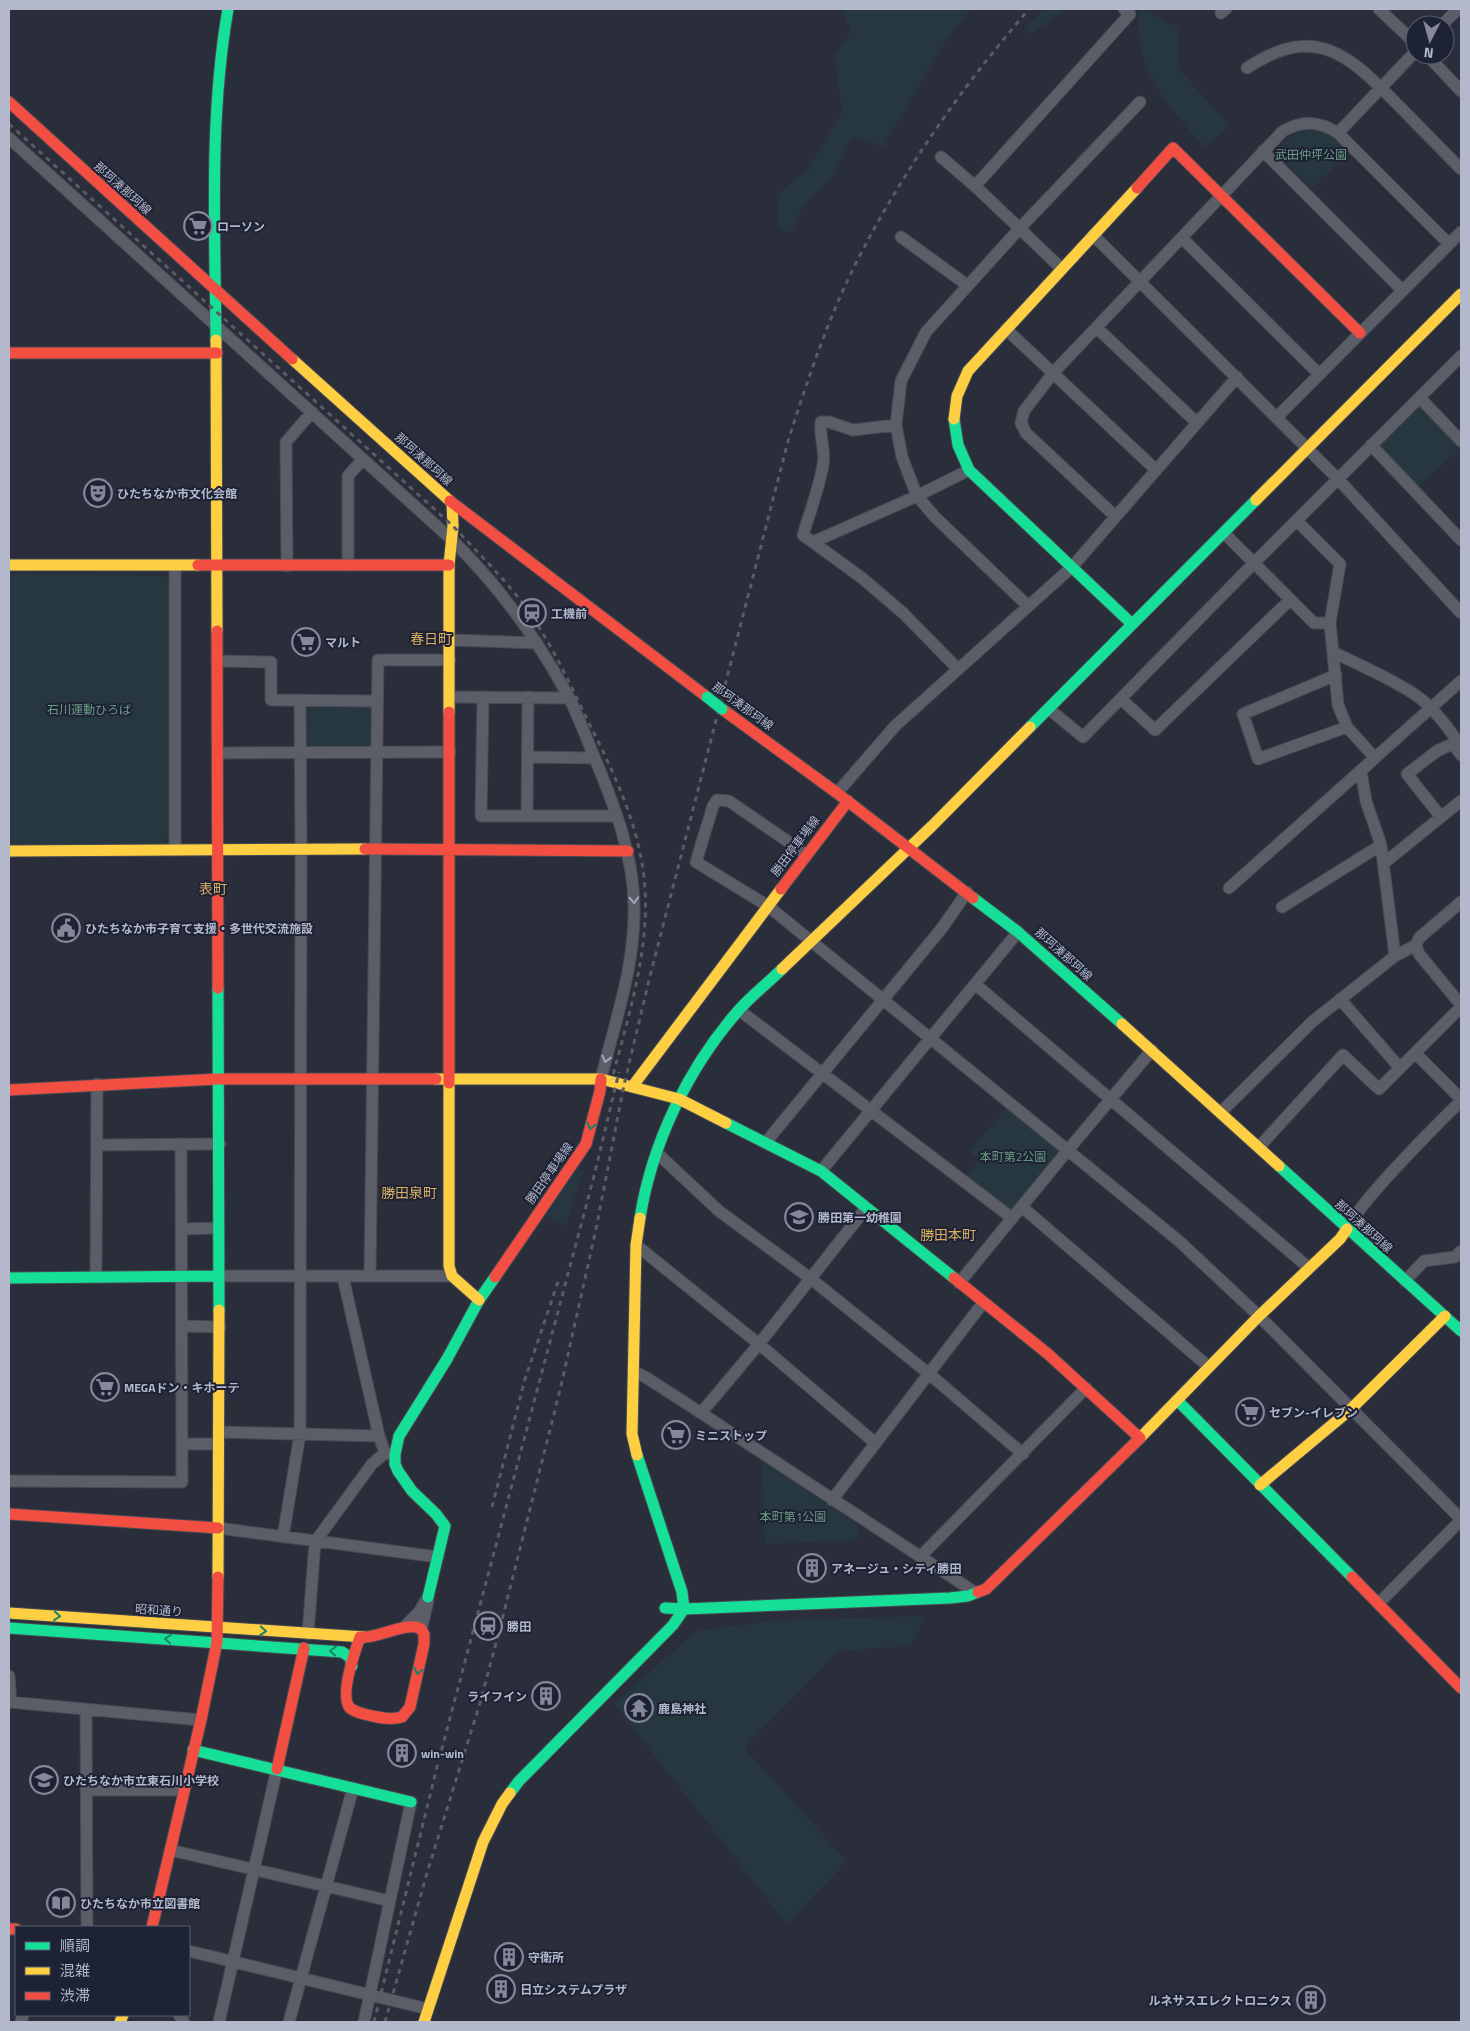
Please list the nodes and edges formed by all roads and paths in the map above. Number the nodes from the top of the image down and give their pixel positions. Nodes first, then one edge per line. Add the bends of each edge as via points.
1 (228, 9) edge
2 (1124, 9) edge
3 (1379, 9) edge
4 (1405, 34) edge
5 (1405, 63) edge
6 (1436, 65) edge
7 (1247, 68) dead end
8 (1381, 88) junction
9 (1461, 91) edge
10 (9, 102) edge
11 (1140, 102) dead end
12 (1338, 133) junction
13 (9, 138) edge
14 (1263, 151) junction
15 (941, 157) dead end
16 (1461, 169) edge
17 (975, 186) junction
18 (1220, 196) junction
19 (1020, 228) junction
20 (1461, 232) edge
21 (1093, 235) junction
22 (901, 237) dead end
23 (1182, 238) junction
24 (1449, 244) junction
25 (1062, 269) junction
26 (1140, 281) junction
27 (967, 285) junction
28 (216, 290) junction
29 (1402, 290) junction
30 (1461, 294) edge
31 (217, 327) junction
32 (1097, 328) junction
33 (1006, 329) junction
34 (1360, 333) junction
35 (9, 352) edge
36 (217, 353) junction
37 (1461, 356) edge
38 (1053, 374) junction
39 (1319, 374) junction
40 (1237, 377) junction
41 (1420, 398) junction
42 (312, 412) junction
43 (1277, 417) junction
44 (1197, 423) junction
45 (896, 425) junction
46 (1461, 440) edge
47 (1371, 445) junction
48 (1308, 448) junction
49 (363, 459) junction
50 (969, 470) junction
51 (1156, 470) junction
52 (1338, 479) junction
53 (917, 496) junction
54 (452, 503) junction
55 (1115, 516) junction
56 (1297, 520) junction
57 (1224, 533) junction
58 (451, 539) junction
59 (1461, 540) edge
60 (814, 542) junction
61 (1254, 563) junction
62 (9, 565) edge
63 (449, 565) junction
64 (175, 566) junction
65 (217, 566) junction
66 (287, 566) junction
67 (348, 566) junction
68 (1072, 567) junction
69 (1290, 600) junction
70 (1028, 606) junction
71 (1461, 613) edge
72 (1330, 623) junction
73 (1132, 624) junction
74 (450, 640) junction
75 (538, 643) junction
76 (1333, 652) junction
77 (450, 660) junction
78 (218, 661) junction
79 (958, 669) junction
80 (1336, 675) junction
81 (1461, 681) edge
82 (450, 697) junction
83 (528, 697) junction
84 (483, 698) junction
85 (569, 698) junction
86 (1120, 699) junction
87 (300, 700) junction
88 (377, 701) junction
89 (1430, 708) junction
90 (1049, 709) junction
91 (1347, 728) junction
92 (1457, 742) edge
93 (450, 752) junction
94 (218, 753) junction
95 (300, 754) junction
96 (377, 754) junction
97 (1461, 755) edge
98 (528, 757) junction
99 (594, 758) junction
100 (1375, 758) junction
101 (1361, 771) junction
102 (837, 793) junction
103 (848, 801) junction
104 (1461, 801) edge
105 (527, 816) junction
106 (617, 816) junction
107 (1441, 817) junction
108 (1381, 845) junction
109 (910, 848) junction
110 (219, 849) junction
111 (301, 849) junction
112 (175, 850) junction
113 (375, 850) junction
114 (449, 850) junction
115 (9, 851) edge
116 (628, 852) junction
117 (806, 854) junction
118 (1383, 864) junction
119 (1229, 888) dead end
120 (967, 892) junction
121 (1461, 902) edge
122 (768, 906) junction
123 (1282, 907) dead end
124 (1018, 932) junction
125 (809, 942) junction
126 (1416, 945) junction
127 (1395, 956) junction
128 (975, 984) junction
129 (1340, 999) junction
130 (883, 1000) junction
131 (1461, 1006) edge
132 (739, 1010) junction
133 (931, 1038) junction
134 (1152, 1050) junction
135 (1415, 1054) junction
136 (1400, 1068) junction
137 (822, 1073) junction
138 (218, 1079) junction
139 (300, 1079) junction
140 (373, 1079) junction
141 (448, 1079) junction
142 (601, 1079) junction
143 (97, 1084) junction
144 (632, 1087) junction
145 (9, 1090) edge
146 (1111, 1098) junction
147 (679, 1099) junction
148 (1461, 1100) edge
149 (871, 1111) junction
150 (1221, 1112) junction
151 (766, 1142) junction
152 (181, 1144) junction
153 (220, 1144) junction
154 (98, 1145) junction
155 (1259, 1147) junction
156 (1068, 1150) junction
157 (657, 1153) junction
158 (821, 1171) junction
159 (1022, 1207) junction
160 (866, 1208) junction
161 (1012, 1218) junction
162 (219, 1228) junction
163 (182, 1229) junction
164 (1347, 1229) junction
165 (636, 1245) junction
166 (1461, 1251) edge
167 (1309, 1268) junction
168 (219, 1276) junction
169 (370, 1276) junction
170 (452, 1276) junction
171 (96, 1277) junction
172 (181, 1277) junction
173 (301, 1277) junction
174 (343, 1277) junction
175 (9, 1278) edge
176 (810, 1278) junction
177 (1405, 1281) junction
178 (959, 1283) junction
179 (478, 1300) junction
180 (983, 1303) junction
181 (1259, 1316) junction
182 (1445, 1316) junction
183 (182, 1326) junction
184 (220, 1327) junction
185 (1461, 1331) edge
186 (759, 1344) junction
187 (1208, 1367) junction
188 (633, 1371) junction
189 (928, 1373) junction
190 (1086, 1388) junction
191 (1177, 1400) junction
192 (1350, 1409) junction
193 (701, 1413) junction
194 (300, 1434) junction
195 (379, 1436) junction
196 (219, 1438) junction
197 (1140, 1438) junction
198 (874, 1442) junction
199 (182, 1444) junction
200 (390, 1453) junction
201 (1022, 1454) junction
202 (9, 1481) edge
203 (1260, 1485) junction
204 (832, 1500) junction
205 (9, 1514) edge
206 (1461, 1520) edge
207 (218, 1528) junction
208 (283, 1537) junction
209 (315, 1542) junction
210 (438, 1557) junction
211 (920, 1557) junction
212 (976, 1594) junction
213 (428, 1597) junction
214 (1378, 1604) junction
215 (665, 1608) dead end
216 (684, 1609) junction
217 (9, 1613) edge
218 (405, 1626) junction
219 (218, 1627) junction
220 (9, 1628) edge
221 (421, 1630) junction
222 (308, 1634) junction
223 (360, 1637) junction
224 (217, 1642) junction
225 (304, 1648) junction
226 (352, 1666) junction
227 (9, 1676) edge
228 (1461, 1688) edge
229 (10, 1702) edge
230 (86, 1709) junction
231 (201, 1720) junction
232 (193, 1750) junction
233 (277, 1769) junction
234 (353, 1788) junction
235 (86, 1790) junction
236 (184, 1790) junction
237 (170, 1850) junction
238 (252, 1869) junction
239 (326, 1888) junction
240 (390, 1902) junction
241 (87, 1926) edge
242 (152, 1926) edge
243 (190, 1951) edge
244 (232, 1962) junction
245 (302, 1978) junction
246 (372, 1995) junction
247 (428, 2009) junction
248 (218, 2022) edge
249 (289, 2022) edge
250 (364, 2022) edge
251 (424, 2022) edge

1 - 28 street via 217,93
2 - 17 street via 1130,14
3 - 4 street
5 - 8 street
6 - 9 street
7 - 8 street via 1267,54 1282,49 1316,47 1349,59
8 - 12 street
8 - 16 street
10 - 28 street, 那珂湊那珂線
11 - 19 street
12 - 14 street via 1319,123 1295,124 1283,130
12 - 24 street
13 - 31 street
14 - 18 street
14 - 29 street
15 - 17 street
17 - 19 street
18 - 21 street via 1173,148
18 - 23 street
18 - 34 street
19 - 25 street
19 - 27 street
20 - 24 street
21 - 25 street
21 - 26 street
22 - 27 street
23 - 26 street
23 - 39 street
24 - 29 street
25 - 33 street
26 - 32 street
26 - 40 street
27 - 45 street via 919,342 901,380
28 - 31 street
28 - 54 street, 那珂湊那珂線
29 - 34 street
30 - 48 street
31 - 36 street
31 - 42 street
32 - 38 street
32 - 44 street
33 - 38 street
33 - 50 street via 968,371 954,405 956,444
34 - 39 street
35 - 36 street
36 - 65 street
37 - 41 street
38 - 51 street
38 - 55 street via 1024,412 1021,423 1037,444
39 - 43 street
40 - 43 street
40 - 44 street
41 - 46 street
41 - 47 street
42 - 49 street
42 - 66 street via 286,442
43 - 48 street
44 - 51 street
45 - 53 street via 902,457
45 - 60 street via 853,430 821,422 824,463 803,536
47 - 52 street
47 - 59 street
48 - 52 street
48 - 57 street
49 - 58 street
49 - 67 street via 348,476
50 - 53 street
50 - 68 street
51 - 55 street
52 - 56 street
52 - 71 street
53 - 60 street
53 - 70 street
54 - 58 street
54 - 102 street, 那珂湊那珂線, bridge
55 - 68 street
56 - 61 street
56 - 72 street via 1340,564
57 - 61 street
57 - 73 street
58 - 63 street
58 - 75 street via 477,566
60 - 79 street via 903,613
61 - 69 street
61 - 86 street
62 - 64 street
63 - 67 street
63 - 74 street
64 - 65 street
64 - 112 street
65 - 66 street
65 - 78 street
66 - 67 street
68 - 70 street
68 - 73 street
69 - 72 street via 1314,623
69 - 86 street via 1155,730
70 - 79 street
72 - 76 street
73 - 90 street
74 - 75 street
74 - 77 street
75 - 85 street
76 - 80 street
76 - 89 street via 1389,679 1418,696
77 - 82 street
77 - 88 street via 378,660
78 - 87 street via 271,662 271,700
78 - 94 street
79 - 102 street via 895,726
80 - 91 street via 1338,706
80 - 91 street via 1243,714 1258,759
81 - 89 street
82 - 84 street
82 - 93 street
83 - 84 street
83 - 85 street
83 - 98 street
84 - 105 street via 481,816
85 - 99 street
86 - 90 street via 1083,737
87 - 88 street
87 - 95 street
88 - 96 street
89 - 92 street
89 - 100 street
90 - 109 street
91 - 100 street
92 - 97 street
92 - 107 street via 1437,751 1407,774
93 - 96 street
93 - 114 street
94 - 95 street
94 - 110 street
95 - 96 street
95 - 111 street
96 - 113 street
98 - 99 street
98 - 105 street
99 - 106 street
100 - 101 street
101 - 108 street via 1366,800
101 - 119 street
102 - 103 street, 那珂湊那珂線
103 - 109 street, 那珂湊那珂線
103 - 117 street, 勝田停車場線
104 - 107 street
105 - 106 street
106 - 116 street
107 - 118 street
108 - 118 street
108 - 123 street
109 - 120 street, 那珂湊那珂線
109 - 125 street
110 - 111 street
110 - 112 street
110 - 138 street
111 - 113 street
111 - 139 street
112 - 115 street
113 - 114 street
113 - 140 street
114 - 116 street
114 - 141 street
116 -> 142 street via 634,906 631,949
117 - 122 street, 勝田停車場線
117 - 122 street via 729,801 717,800 696,862
118 - 127 street
120 - 124 street, 那珂湊那珂線
120 - 130 street
121 - 126 street via 1419,938
122 - 125 street
122 - 144 street, 勝田停車場線
124 - 128 street
124 - 134 street, 那珂湊那珂線
125 - 130 street
125 - 132 street
126 - 127 street
126 - 131 street via 1418,954
127 - 129 street
128 - 133 street
128 - 146 street
129 - 136 street
129 - 150 street via 1313,1021
130 - 133 street
130 - 137 street
131 - 135 street
132 - 137 street
132 - 147 street via 716,1039
133 - 149 street
133 - 156 street
134 - 146 street
134 - 150 street, 那珂湊那珂線
135 - 136 street
135 - 148 street
136 - 155 street via 1380,1089 1343,1056
137 - 149 street
137 - 151 street
138 - 139 street
138 - 143 street
138 - 153 street
139 - 140 street
139 - 173 street
140 - 141 street
140 - 169 street
141 - 142 street
141 - 170 street via 449,1266
142 - 144 street
142 -> 179 street, 勝田停車場線 via 586,1144
143 - 145 street
143 - 154 street
144 - 147 street
146 - 156 street
146 - 167 street
147 - 151 street
147 - 157 street
148 - 164 street via 1369,1197
149 - 158 street
149 - 161 street
150 - 155 street, 那珂湊那珂線
151 - 158 street
152 - 153 street
152 - 154 street
152 - 163 street
153 - 162 street
154 - 171 street
155 - 164 street, 那珂湊那珂線
156 - 159 street
156 - 181 street via 1179,1241
157 - 165 street via 644,1194
157 - 176 street via 719,1211
158 - 160 street
159 - 161 street
159 - 187 street
160 - 176 street
160 - 178 street
161 - 178 street
162 - 163 street
162 - 168 street
163 - 172 street
164 - 167 street
164 - 177 street, 那珂湊那珂線
165 - 186 street
165 - 188 street
166 - 177 street via 1455,1258 1424,1261
167 - 181 street
168 - 172 street
168 - 173 street
168 - 184 street
169 - 170 street
169 - 174 street
170 - 179 street
171 - 172 street
171 - 175 street
172 - 183 street
173 - 174 street
173 - 194 street
174 - 195 street
176 - 186 street
176 - 189 street
177 - 182 street, 那珂湊那珂線
178 - 180 street
179 - 200 street, 勝田停車場線 via 447,1359
180 - 189 street
180 - 190 street
181 - 187 street
181 - 192 street
182 - 185 street, 那珂湊那珂線
182 - 192 street
183 - 184 street
183 - 199 street
184 - 196 street
186 - 193 street
186 - 198 street
187 - 191 street
188 - 193 street
188 - 216 street via 635,1448 682,1592
189 - 198 street
189 - 201 street
190 - 197 street
190 - 201 street
191 - 197 street
191 - 203 street
192 - 203 street
192 - 206 street
193 - 204 street
194 - 195 street
194 - 196 street
194 - 208 street
195 - 200 street
196 - 199 street
196 - 207 street
197 - 212 street via 986,1589
198 - 204 street
199 - 202 street via 182,1482
200 - 209 street via 372,1464
200 - 210 street via 404,1480 445,1526
201 - 211 street
203 - 214 street
204 - 211 street
205 - 207 street
206 - 214 street
207 - 208 street
207 - 219 street
208 - 209 street
209 - 210 street
209 - 222 street
210 - 213 street
211 - 212 street
212 - 216 street via 950,1598
213 - 218 street
213 - 221 street
214 - 228 street
215 - 216 street
216 - 247 street via 664,1635 519,1781 502,1804 483,1842
217 -> 219 street, 昭和通り
218 - 221 street via 414,1625
218 - 223 street, 昭和通り via 377,1636
219 -> 222 street, 昭和通り
219 - 224 street
224 -> 220 street
221 -> 226 street via 424,1644 410,1707 402,1717 390,1720 362,1714 348,1706 346,1696
222 - 223 street, 昭和通り
223 - 226 street
224 - 225 street
224 - 231 street
226 -> 225 street via 350,1657 342,1652
225 - 233 street
227 - 229 street
229 - 230 street
230 - 231 street
230 - 235 street
231 - 232 street
232 - 233 street
232 - 236 street
233 - 234 street
233 - 238 street
234 - 239 street
234 - 240 street via 411,1802
235 - 236 street
235 - 241 street
236 - 237 street
237 - 238 street
237 - 242 street
238 - 239 street
238 - 244 street
239 - 240 street
239 - 245 street
240 - 246 street
243 - 244 street
244 - 245 street
244 - 248 street
245 - 246 street
245 - 249 street
246 - 247 street
246 - 250 street
247 - 251 street

